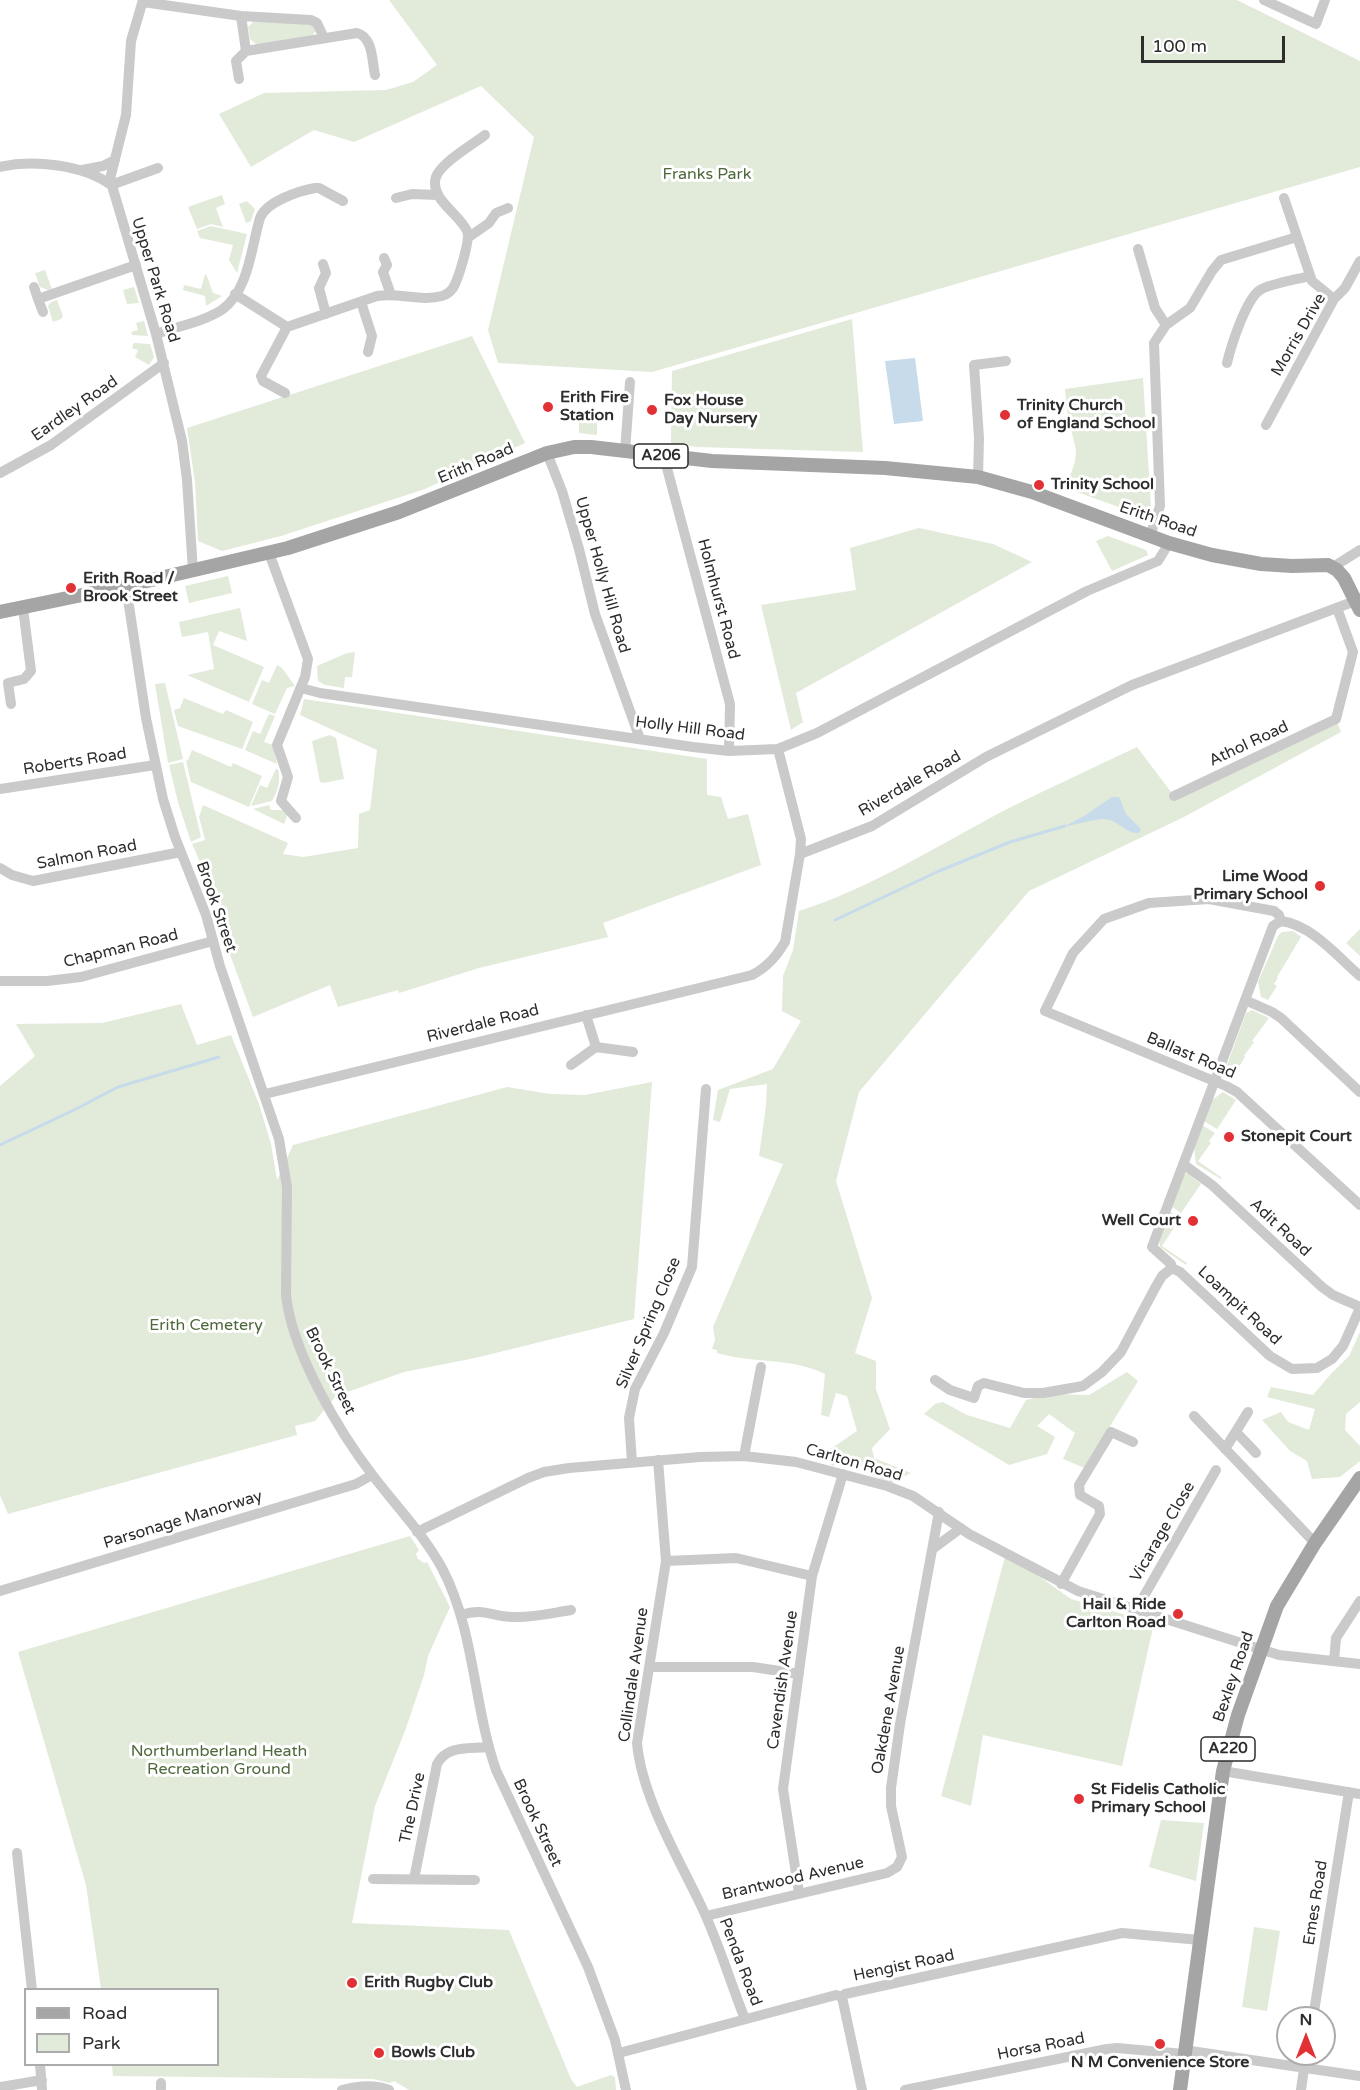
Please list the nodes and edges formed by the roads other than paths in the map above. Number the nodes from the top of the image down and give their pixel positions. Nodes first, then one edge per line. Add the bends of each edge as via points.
1 (1264, 0) edge
2 (1324, 0) edge
3 (143, 1) edge
4 (241, 16) junction
5 (324, 38) junction
6 (246, 51) junction
7 (375, 75) dead end
8 (239, 79) dead end
9 (485, 135) dead end
10 (115, 160) junction
11 (0, 167) edge
12 (158, 168) dead end
13 (82, 170) junction
14 (111, 185) junction
15 (437, 195) junction
16 (396, 198) dead end
17 (1284, 198) dead end
18 (343, 201) dead end
19 (508, 208) dead end
20 (469, 237) junction
21 (1297, 237) junction
22 (1138, 249) dead end
23 (384, 258) dead end
24 (1360, 261) edge
25 (323, 264) dead end
26 (136, 265) junction
27 (1310, 276) junction
28 (34, 287) dead end
29 (235, 294) junction
30 (391, 295) junction
31 (38, 299) junction
32 (1334, 299) junction
33 (362, 302) junction
34 (43, 312) dead end
35 (326, 314) junction
36 (1166, 326) junction
37 (287, 327) junction
38 (156, 334) junction
39 (368, 352) dead end
40 (1006, 361) dead end
41 (164, 363) junction
42 (1227, 363) dead end
43 (630, 382) dead end
44 (285, 393) dead end
45 (1266, 425) dead end
46 (625, 452) junction
47 (548, 453) junction
48 (664, 457) junction
49 (0, 473) edge
50 (978, 477) junction
51 (1150, 536) junction
52 (1169, 543) junction
53 (1360, 550) edge
54 (269, 553) junction
55 (1333, 567) junction
56 (193, 571) junction
57 (126, 586) junction
58 (1357, 606) edge
59 (23, 608) junction
60 (1337, 608) junction
61 (0, 612) edge
62 (301, 688) junction
63 (11, 704) dead end
64 (640, 739) junction
65 (778, 749) junction
66 (729, 751) junction
67 (155, 765) junction
68 (0, 789) edge
69 (1174, 796) dead end
70 (296, 818) dead end
71 (181, 852) junction
72 (800, 854) junction
73 (0, 868) edge
74 (1281, 921) junction
75 (213, 941) junction
76 (1360, 976) edge
77 (0, 981) edge
78 (1245, 1000) junction
79 (586, 1015) junction
80 (596, 1047) junction
81 (633, 1052) dead end
82 (571, 1065) dead end
83 (1214, 1082) junction
84 (706, 1089) dead end
85 (1360, 1092) edge
86 (265, 1094) junction
87 (1183, 1164) junction
88 (1360, 1205) edge
89 (1172, 1268) junction
90 (1360, 1308) edge
91 (761, 1367) dead end
92 (935, 1380) dead end
93 (1248, 1412) dead end
94 (1194, 1416) dead end
95 (1236, 1432) junction
96 (1132, 1442) dead end
97 (1225, 1449) junction
98 (1256, 1453) dead end
99 (744, 1456) junction
100 (658, 1460) junction
101 (632, 1462) junction
102 (1216, 1470) dead end
103 (843, 1474) junction
104 (372, 1475) junction
105 (1360, 1478) edge
106 (939, 1512) junction
107 (961, 1528) junction
108 (417, 1532) junction
109 (1315, 1543) junction
110 (934, 1548) junction
111 (666, 1561) junction
112 (812, 1576) junction
113 (1061, 1584) junction
114 (0, 1591) edge
115 (1360, 1601) edge
116 (571, 1610) dead end
117 (1136, 1610) junction
118 (461, 1615) junction
119 (1262, 1649) junction
120 (1334, 1661) junction
121 (1360, 1664) edge
122 (650, 1667) junction
123 (799, 1674) junction
124 (488, 1747) junction
125 (1223, 1771) junction
126 (1354, 1793) edge
127 (16, 1853) dead end
128 (888, 1873) joint
129 (374, 1879) dead end
130 (414, 1879) junction
131 (475, 1880) dead end
132 (799, 1893) junction
133 (706, 1916) junction
134 (1200, 1940) junction
135 (32, 1988) edge
136 (842, 1997) junction
137 (1315, 2006) edge
138 (745, 2019) junction
139 (1184, 2052) junction
140 (619, 2053) junction
141 (40, 2066) edge
142 (1304, 2068) junction
143 (1360, 2076) edge
144 (42, 2085) edge
145 (0, 2087) edge
146 (342, 2090) edge
147 (389, 2090) edge
148 (626, 2090) edge
149 (862, 2090) edge
150 (905, 2090) edge
151 (1179, 2090) edge
152 (1301, 2090) edge

1 - 2 street via 1316,24
3 - 4 street
3 - 10 street, Upper Park Road via 131,41 126,114
4 - 5 street via 311,20 317,23
4 - 6 street
5 - 6 street
5 - 7 street via 362,35 368,42
6 - 8 street via 236,61
9 - 15 street via 440,169 435,186
10 - 13 street
10 - 14 street, Upper Park Road
11 - 13 street via 34,164
12 - 14 street
13 - 14 street
14 - 26 street, Upper Park Road
15 - 16 street
15 - 20 street via 466,228
17 - 21 street
18 - 29 street via 315,188 267,207 260,218 243,281
19 - 20 street via 496,213
20 - 30 street via 452,291 434,297
21 - 27 street
21 - 36 street via 1221,260 1190,308
22 - 36 street via 1155,308
23 - 30 street via 387,265 383,272
24 - 32 street, Morris Drive via 1346,288
25 - 35 street via 326,273 319,288
26 - 31 street
26 - 38 street, Upper Park Road
27 - 32 street
27 - 42 street via 1261,289 1253,296
28 - 31 street
29 - 37 street
29 - 38 street via 212,315
30 - 33 street
31 - 34 street
32 - 45 street, Morris Drive
33 - 35 street
33 - 39 street via 372,336
35 - 37 street
36 - 51 street via 1154,343 1160,506
37 - 44 street via 261,374 263,381
38 - 41 street, Upper Park Road
40 - 50 street via 974,365
41 - 49 street, Eardley Road via 58,440
41 - 56 street, Upper Park Road via 182,441
43 - 46 street
46 - 47 main road, Erith Road / A206 via 574,447
46 - 48 main road, Erith Road / A206
47 - 54 main road, Erith Road / A206 via 399,512
47 - 64 street, Upper Holly Hill Road via 595,614
48 - 50 main road, Erith Road / A206 via 885,468
48 - 66 street, Holmhurst Road via 730,704
50 - 51 main road, Erith Road / A206 via 1032,492
51 - 52 main road, Erith Road / A206
52 - 55 main road, Erith Road / A206 via 1261,564
52 - 65 street, Holly Hill Road via 1158,561 1086,591 817,733
53 - 55 street
54 - 56 main road, Erith Road / A206
54 - 62 street via 307,652 308,666
55 - 58 main road via 1344,578
56 - 57 main road, Erith Road / A206
57 - 59 main road, Erith Road / A206
57 - 67 street, Brook Street
58 - 60 street, Riverdale Road
59 - 61 main road, Erith Road / A206
59 - 63 street via 31,671 24,679 8,682
60 - 69 street, Athol Road via 1353,652 1336,719
60 - 72 street, Riverdale Road via 1132,685 986,757 872,826
62 - 64 street, Holly Hill Road
62 - 70 street via 277,745 288,777 281,801
64 - 66 street, Holly Hill Road
65 - 66 street, Holly Hill Road
65 - 72 street via 801,839
67 - 68 street, Roberts Road
67 - 71 street, Brook Street
71 - 73 street, Salmon Road via 33,880
71 - 75 street, Brook Street
72 - 79 street, Riverdale Road via 785,942 766,967 752,975
74 - 76 street via 1307,931
74 - 78 street via 1273,926
74 - 83 street, Ballast Road via 1274,911 1209,899 1149,903 1104,919 1073,953 1045,1011
75 - 77 street, Chapman Road via 81,977
75 - 86 street, Brook Street
78 - 83 street
78 - 85 street via 1281,1018
79 - 80 street
79 - 86 street, Riverdale Road
80 - 81 street
80 - 82 street
83 - 87 street
83 - 88 street, Ballast Road via 1250,1102
84 - 101 street, Silver Spring Close via 692,1267 635,1389 629,1418
86 - 104 street, Brook Street via 279,1139 287,1187 286,1295 294,1335 336,1420
87 - 89 street, Loampit Road via 1152,1245
87 - 90 street, Adit Road via 1212,1185 1322,1287
89 - 90 street, Loampit Road via 1270,1356 1292,1369 1317,1368 1332,1359
89 - 92 street via 1162,1276 1121,1352 1083,1386 1024,1393 984,1383 978,1386 974,1398
91 - 99 street
93 - 95 street
94 - 97 street
95 - 97 street
95 - 98 street
96 - 113 street via 1111,1432 1079,1485 1080,1495 1099,1506 1100,1514
97 - 109 street
99 - 100 street, Carlton Road
99 - 103 street, Carlton Road via 796,1462
100 - 101 street, Carlton Road
100 - 111 street, Collindale Avenue
101 - 108 street, Carlton Road via 544,1472
102 - 117 street, Vicarage Close
103 - 106 street, Carlton Road via 913,1496
103 - 112 street, Cavendish Avenue
104 - 108 street, Brook Street
104 - 114 street, Parsonage Manorway via 356,1484
105 - 109 main road, Bexley Road / A220
106 - 107 street, Carlton Road
106 - 110 street, Oakdene Avenue
107 - 110 street
107 - 113 street, Carlton Road
108 - 118 street, Brook Street via 441,1567
109 - 119 main road, Bexley Road / A220 via 1277,1606
110 - 128 street, Oakdene Avenue via 891,1788 902,1857
111 - 112 street via 736,1558
111 - 122 street, Collindale Avenue
112 - 123 street, Cavendish Avenue
113 - 117 street, Carlton Road
115 - 120 street via 1336,1638
116 - 118 street via 518,1617 484,1611
117 - 119 street, Carlton Road
118 - 124 street, Brook Street
119 - 120 street, Carlton Road via 1279,1655
119 - 125 main road, Bexley Road / A220
120 - 121 street, Carlton Road
122 - 123 street via 753,1666
122 - 133 street, Collindale Avenue via 637,1743 638,1759 652,1802
123 - 132 street, Cavendish Avenue via 783,1789
124 - 130 street, The Drive via 451,1750 442,1755
124 - 140 street, Brook Street via 588,1967
125 - 126 street
125 - 134 main road, Bexley Road / A220
126 - 137 street, Emes Road
127 - 135 street
128 - 132 street, Brantwood Avenue
129 - 130 street
130 - 131 street
132 - 133 street, Brantwood Avenue
133 - 138 street, Penda Road
134 - 136 street, Hengist Road via 1122,1933
134 - 139 main road, Bexley Road / A220
136 - 138 street, Hengist Road via 836,1995
136 - 149 street
138 - 140 street, Hengist Road
139 - 142 street, Horsa Road
139 - 150 street, Horsa Road via 1116,2048
139 - 151 main road, Bexley Road / A220
140 - 148 street, Brook Street
141 - 144 street
142 - 143 street, Horsa Road
142 - 152 street
144 - 145 street
146 - 147 street via 365,2086

